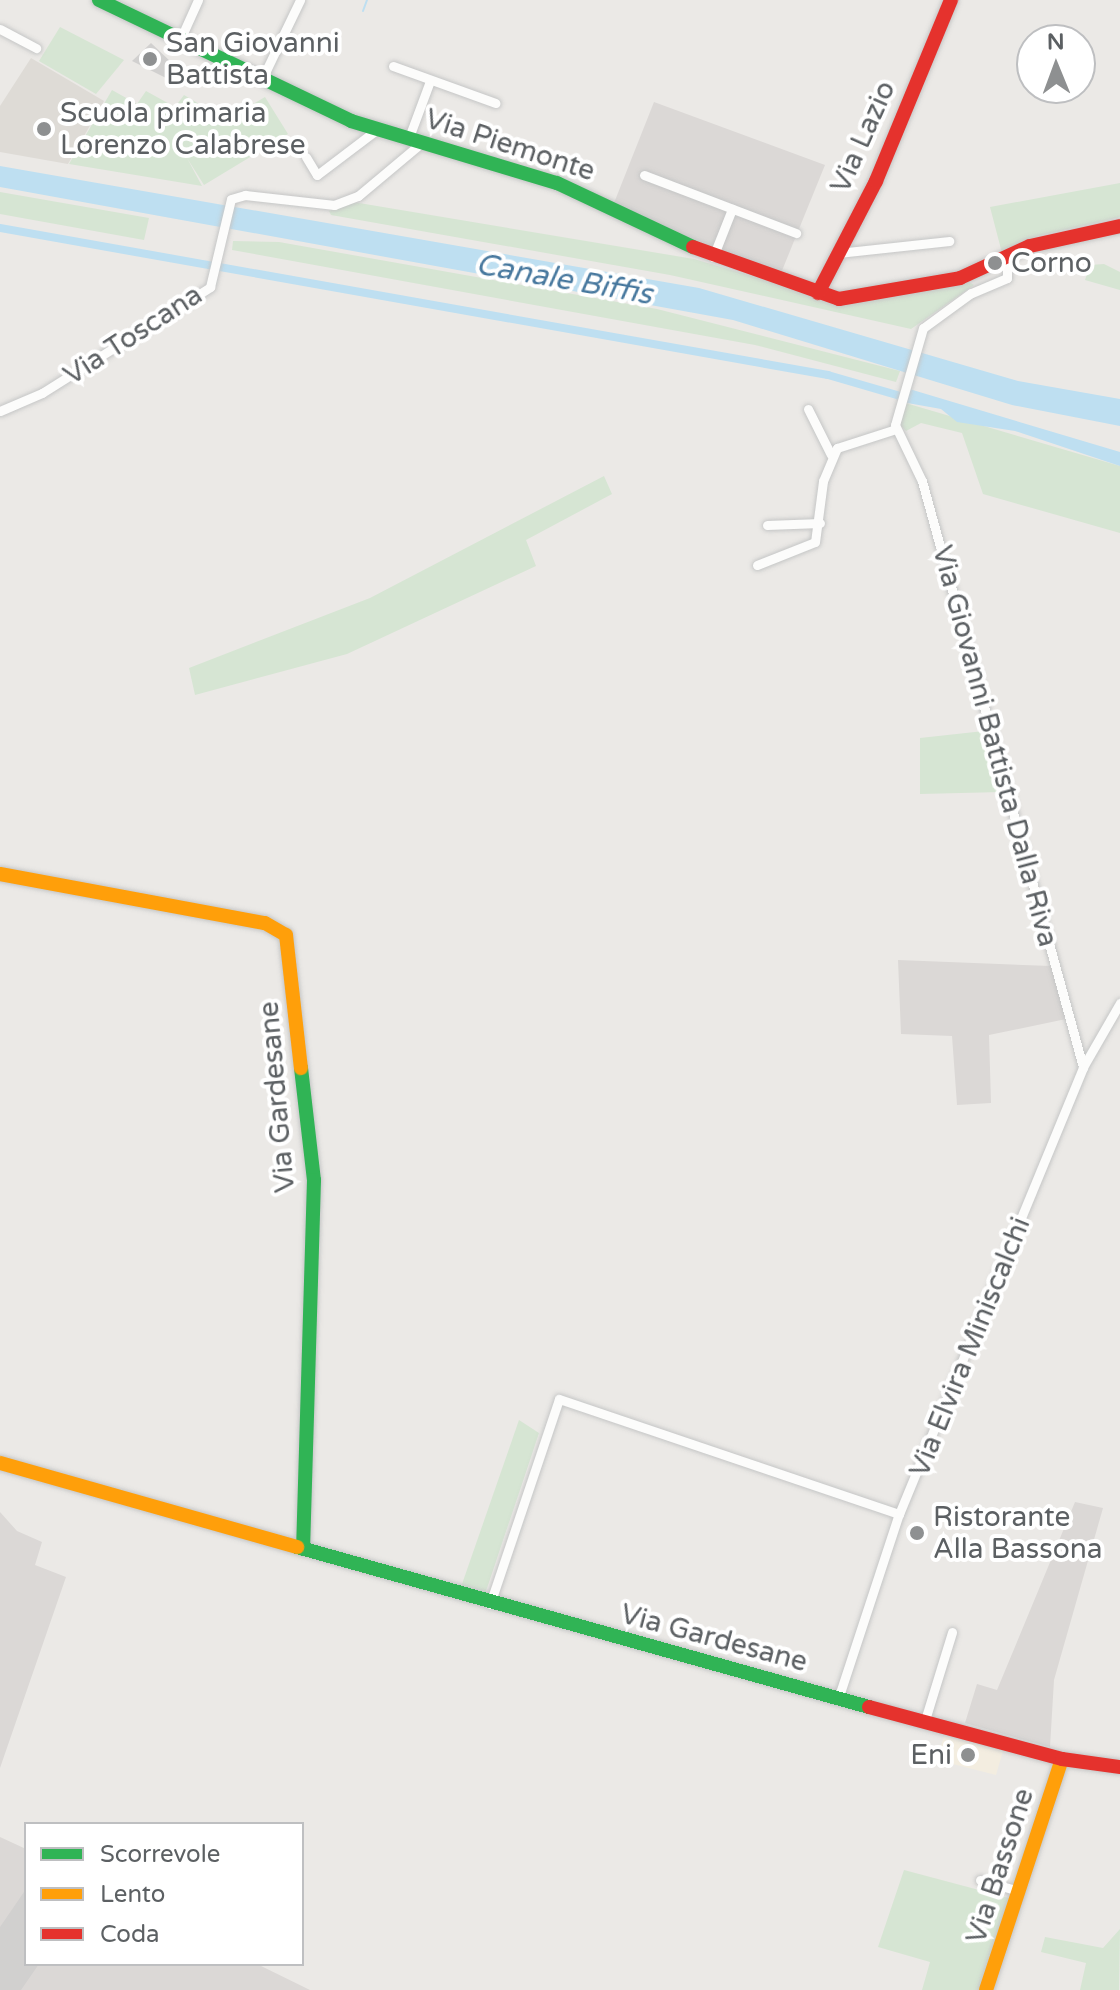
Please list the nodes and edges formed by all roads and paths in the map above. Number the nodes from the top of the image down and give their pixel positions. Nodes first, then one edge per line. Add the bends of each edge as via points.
1 (99, 0) edge
2 (198, 0) edge
3 (300, 0) edge
4 (951, 0) edge
5 (0, 29) edge
6 (180, 40) junction
7 (36, 48) dead end
8 (393, 66) dead end
9 (262, 79) junction
10 (430, 81) junction
11 (495, 103) dead end
12 (375, 131) junction
13 (414, 142) junction
14 (306, 157) dead end
15 (644, 175) dead end
16 (732, 209) junction
17 (1120, 226) edge
18 (796, 233) dead end
19 (949, 241) dead end
20 (838, 253) junction
21 (713, 257) junction
22 (1007, 260) junction
23 (818, 293) junction
24 (808, 409) dead end
25 (0, 411) edge
26 (896, 429) junction
27 (831, 455) junction
28 (820, 523) junction
29 (767, 525) dead end
30 (757, 565) dead end
31 (0, 874) edge
32 (1120, 1003) edge
33 (1083, 1067) junction
34 (0, 1463) edge
35 (899, 1514) junction
36 (303, 1549) junction
37 (490, 1604) junction
38 (952, 1632) dead end
39 (838, 1699) junction
40 (925, 1720) junction
41 (1062, 1759) junction
42 (1120, 1767) edge
43 (980, 1880) dead end
44 (1019, 1891) junction
45 (986, 1990) edge

1 - 6 street, Via Piemonte
2 - 6 street
3 - 9 street
4 - 20 street, Via Lazio via 876,181
5 - 7 street
6 - 9 street, Via Piemonte
8 - 10 street
9 - 12 street, Via Piemonte
10 - 11 street
10 - 13 street
12 - 13 street, Via Piemonte
12 - 14 street via 317,175
13 - 21 street, Via Piemonte via 557,183
13 - 25 street, Via Toscana via 358,196 334,205 245,195 231,199 218,273 191,300 42,393
15 - 16 street
16 - 18 street
16 - 21 street
17 - 22 street, Via Piemonte via 1030,246
19 - 20 street
20 - 23 street, Via Lazio
21 - 23 street, Via Piemonte
22 - 23 street, Via Piemonte via 900,293 839,299
22 - 26 street, Via Giovanni Battista Dalla Riva via 1007,278 934,317 914,345 897,403
24 - 27 street
26 - 27 street
26 - 33 street, Via Giovanni Battista Dalla Riva via 922,481
27 - 28 street
28 - 29 street
28 - 30 street via 807,547
31 - 36 street, Via Gardesane via 265,923 286,935 314,1180
32 - 33 street, Via Elvira Miniscalchi
33 - 35 street, Via Elvira Miniscalchi
34 - 36 street, Via Gardesane
35 - 37 street via 559,1399
35 - 39 street, Via Elvira Miniscalchi
36 - 37 street, Via Gardesane
37 - 39 street, Via Gardesane
38 - 40 street
39 - 40 street, Via Gardesane
40 - 41 street, Via Gardesane
41 - 42 street, Via Gardesane
41 - 44 street, Via Bassone
43 - 44 street
44 - 45 street, Via Bassone

